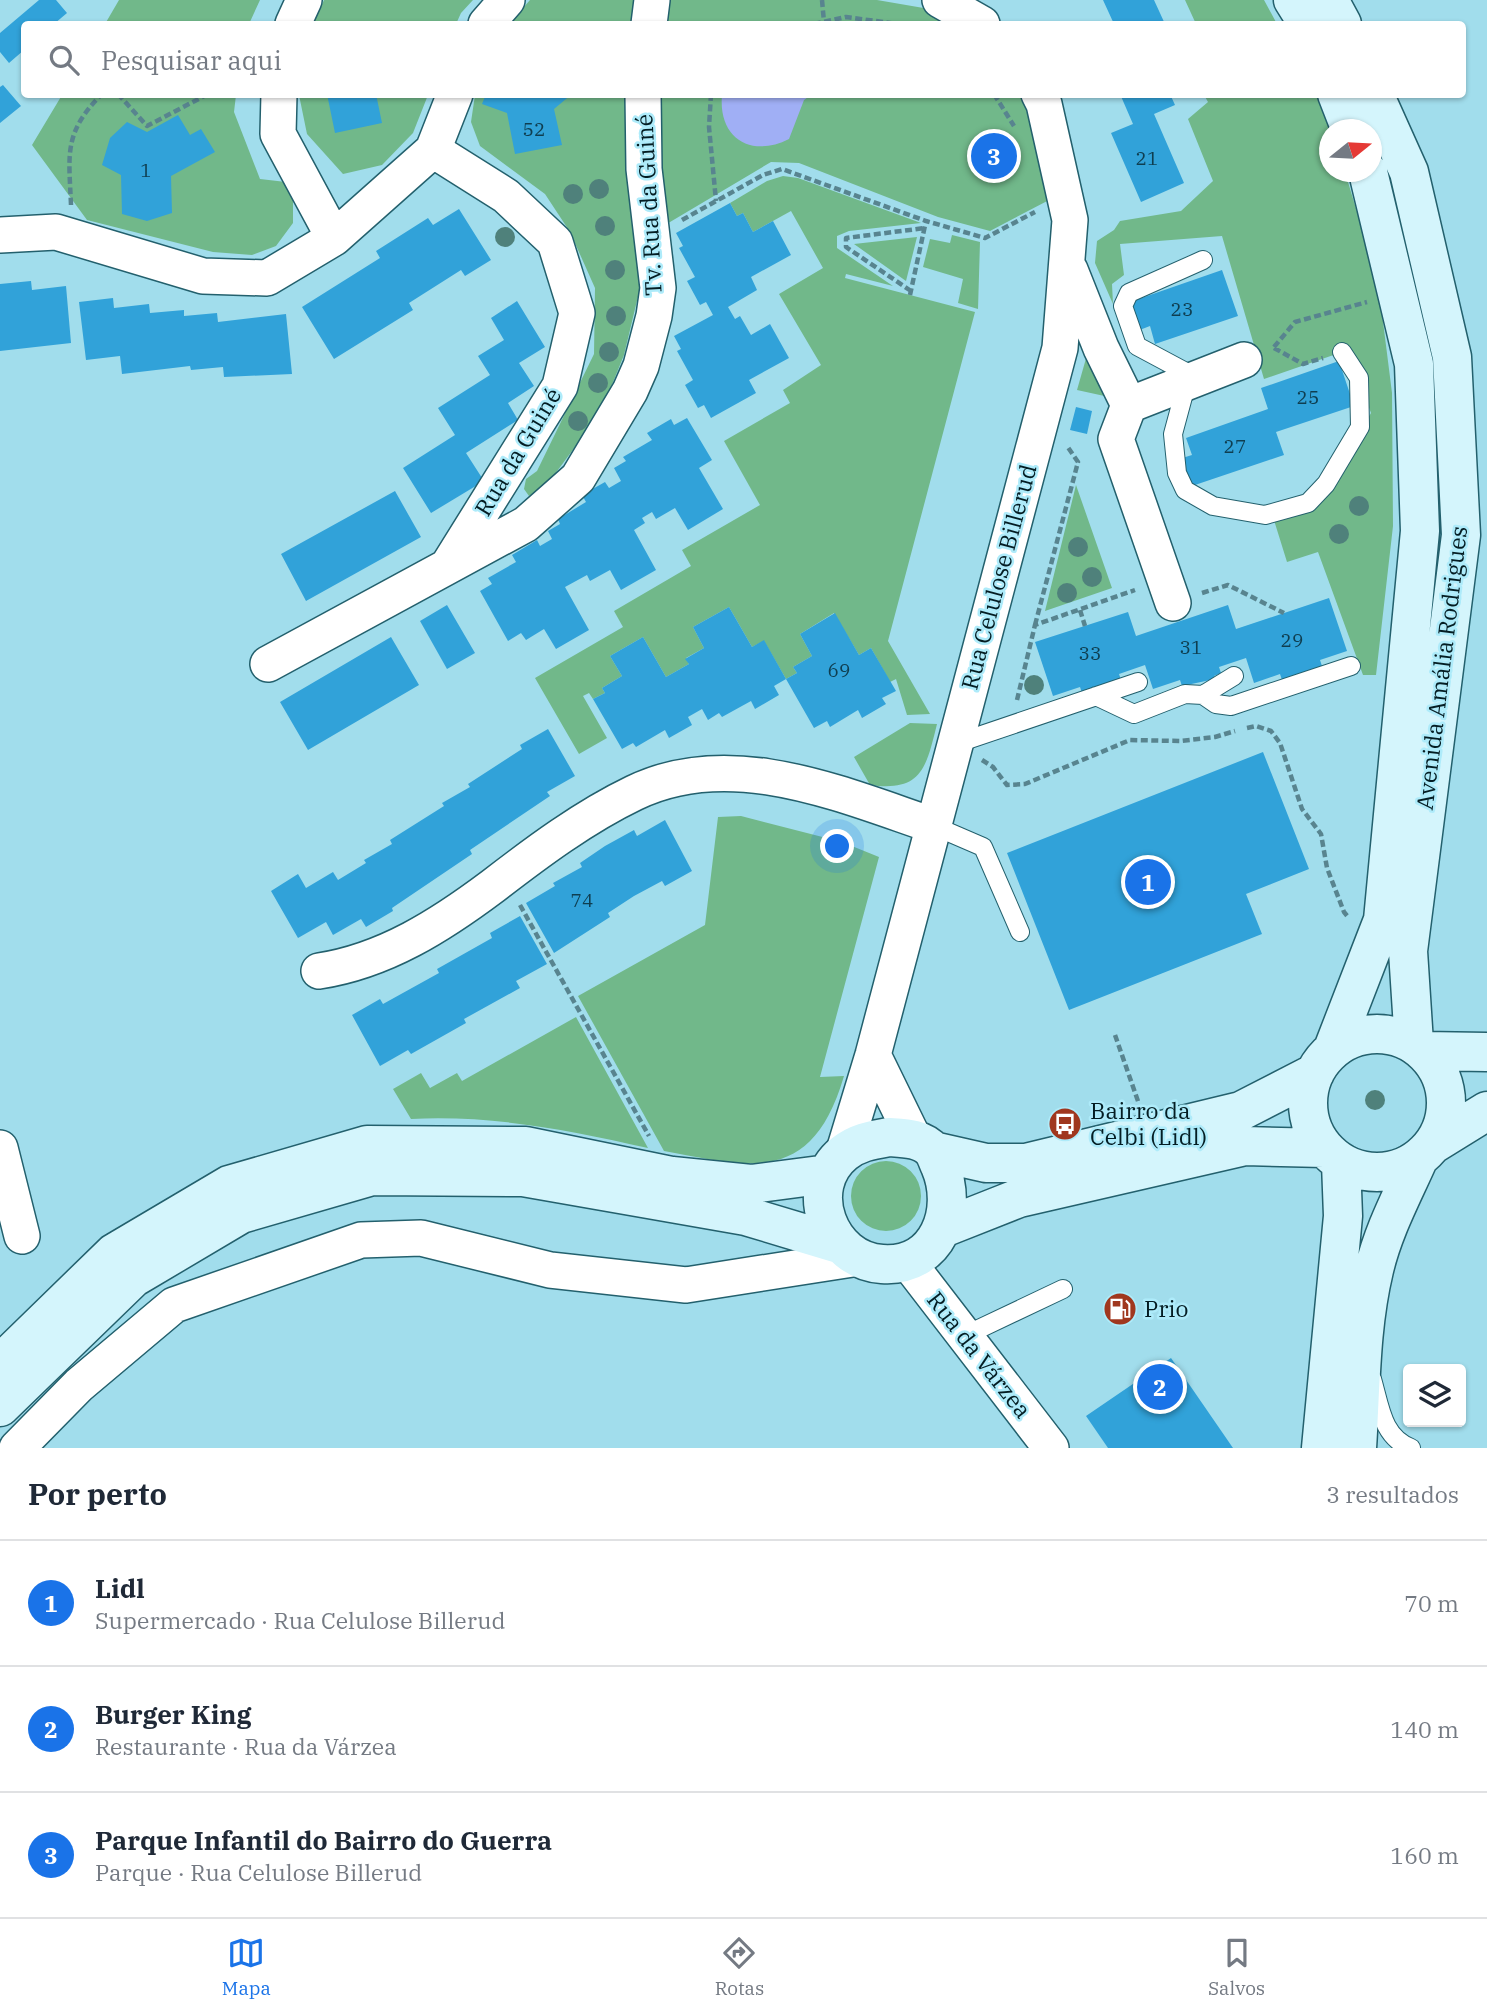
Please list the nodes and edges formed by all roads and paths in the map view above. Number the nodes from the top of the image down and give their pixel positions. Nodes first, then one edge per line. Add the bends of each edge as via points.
1 (304, 0) edge
2 (507, 0) edge
3 (652, 0) edge
4 (822, 0) edge
5 (940, 0) edge
6 (1293, 0) edge
7 (1329, 0) edge
8 (294, 21) edge
9 (489, 21) edge
10 (649, 21) edge
11 (824, 21) edge
12 (828, 21) edge
13 (876, 21) edge
14 (977, 21) edge
15 (1306, 21) edge
16 (1340, 21) edge
17 (98, 98) edge
18 (122, 98) edge
19 (200, 98) edge
20 (279, 98) edge
21 (452, 98) edge
22 (643, 98) edge
23 (710, 98) edge
24 (1040, 98) edge
25 (1339, 98) edge
26 (1376, 98) edge
27 (1347, 119) edge
28 (433, 150) junction
29 (1370, 182) edge
30 (716, 201) junction
31 (1038, 211) dead end
32 (926, 221) junction
33 (925, 228) junction
34 (0, 235) edge
35 (653, 236) junction
36 (75, 237) junction
37 (334, 237) junction
38 (1203, 260) dead end
39 (1068, 266) junction
40 (1398, 294) junction
41 (1342, 352) joint
42 (1260, 353) junction
43 (1193, 380) junction
44 (1129, 405) junction
45 (1063, 442) dead end
46 (449, 564) junction
47 (1208, 591) dead end
48 (1120, 596) dead end
49 (1172, 603) dead end
50 (1080, 610) junction
51 (1284, 613) dead end
52 (1035, 625) junction
53 (1084, 626) dead end
54 (268, 664) dead end
55 (1351, 666) dead end
56 (1234, 676) dead end
57 (1138, 682) dead end
58 (1203, 695) junction
59 (1096, 696) junction
60 (1011, 725) junction
61 (955, 744) junction
62 (932, 825) junction
63 (505, 877) junction
64 (1020, 932) dead end
65 (1374, 942) junction
66 (319, 971) dead end
67 (1115, 1035) dead end
68 (1419, 1047) junction
69 (1487, 1052) edge
70 (873, 1055) junction
71 (1324, 1061) junction
72 (1135, 1092) dead end
73 (1487, 1111) edge
74 (924, 1145) junction
75 (0, 1148) edge
76 (1427, 1152) junction
77 (1333, 1156) junction
78 (835, 1164) junction
79 (671, 1176) junction
80 (943, 1228) junction
81 (22, 1236) dead end
82 (849, 1251) junction
83 (907, 1261) junction
84 (1063, 1289) dead end
85 (964, 1336) junction
86 (1364, 1351) junction
87 (0, 1364) edge
88 (0, 1407) edge
89 (17, 1448) edge
90 (1051, 1448) edge
91 (1321, 1448) edge
92 (1357, 1448) edge
93 (1411, 1448) edge

1 - 8 street
2 - 9 street
3 - 10 street
4 - 11 path
5 - 14 street
6 - 15 main road
7 - 16 main road
12 - 13 path via 846,17
17 - 36 path via 81,115 69,148
18 - 19 path via 147,126
20 - 37 street via 278,134
21 - 28 street
22 - 35 street, Tv. Rua da Guiné via 644,169
23 - 30 path
24 - 39 street, Rua Celulose Billerud via 1070,219
25 - 27 main road
26 - 68 main road, Avenida Amália Rodrigues via 1409,172 1452,357 1461,535 1408,951
28 - 37 street
28 - 46 street, Rua da Guiné via 506,196 555,242 577,313 560,386
29 - 40 main road, Avenida Amália Rodrigues
30 - 32 path via 782,169
30 - 35 path
31 - 32 path via 985,238
32 - 33 path
33 - 33 path via 911,293 846,247 845,239
34 - 36 street via 55,232
35 - 46 street, Tv. Rua da Guiné via 658,288 644,355 630,391 586,467 526,524
36 - 37 street via 203,276 267,278
38 - 43 lane via 1129,293 1123,306 1137,346
39 - 44 street
39 - 61 street, Rua Celulose Billerud via 1060,348
40 - 42 path via 1295,322
40 - 65 main road, Avenida Amália Rodrigues via 1414,364 1420,531 1383,920
41 - 42 path via 1303,364
41 - 43 lane via 1359,377 1360,426 1326,484 1308,503 1265,515 1213,506 1185,489 1177,473 1173,434
42 - 43 street
43 - 44 street
44 - 49 street via 1116,439
45 - 52 path via 1078,462
46 - 54 street, Rua da Guiné
47 - 51 path via 1228,585
48 - 50 path
50 - 52 path
50 - 53 path
52 - 60 path
55 - 58 lane via 1231,706 1216,704
56 - 58 lane
57 - 59 lane
58 - 59 lane via 1185,694 1134,714
59 - 60 lane
60 - 61 lane
61 - 62 street, Rua Celulose Billerud
61 - 65 path via 993,767 1007,785 1025,783 1130,740 1180,741 1256,726 1272,731 1302,809 1321,834 1343,912
62 - 63 street via 785,780 706,775 635,792
62 - 64 lane via 983,847
62 - 70 street, Rua Celulose Billerud
63 - 66 street via 395,948 353,966
63 - 79 path
65 - 71 main road, Avenida Amália Rodrigues
67 - 72 path
68 - 69 main road
68 - 71 main road via 1394,1035 1372,1033 1351,1038
68 - 76 main road via 1437,1067 1447,1106 1443,1126
70 - 74 street
70 - 78 street, Rua Celulose Billerud
71 - 74 main road via 1241,1111 1026,1163 986,1163
71 - 77 main road via 1308,1092 1308,1112 1314,1131
73 - 76 main road
74 - 78 main road via 889,1138 864,1141
74 - 80 main road via 946,1179 949,1204
75 - 81 street
76 - 77 main road via 1400,1169 1381,1173 1360,1171
76 - 86 main road via 1391,1217 1374,1269
77 - 80 main road via 1245,1146 1018,1198
77 - 91 main road via 1343,1216
78 - 79 main road via 751,1184
78 - 82 main road via 822,1198 826,1223
79 - 87 main road via 526,1146 367,1145 229,1185 114,1253
80 - 83 main road via 929,1248
82 - 83 main road via 883,1264
82 - 88 main road via 746,1216 523,1177 372,1176 241,1214 133,1278
82 - 89 street via 686,1285 550,1270 421,1238 361,1240 174,1305 79,1385
83 - 85 street, Rua da Várzea
84 - 85 lane
85 - 90 street, Rua da Várzea
86 - 92 main road
86 - 93 lane via 1382,1421 1398,1443

